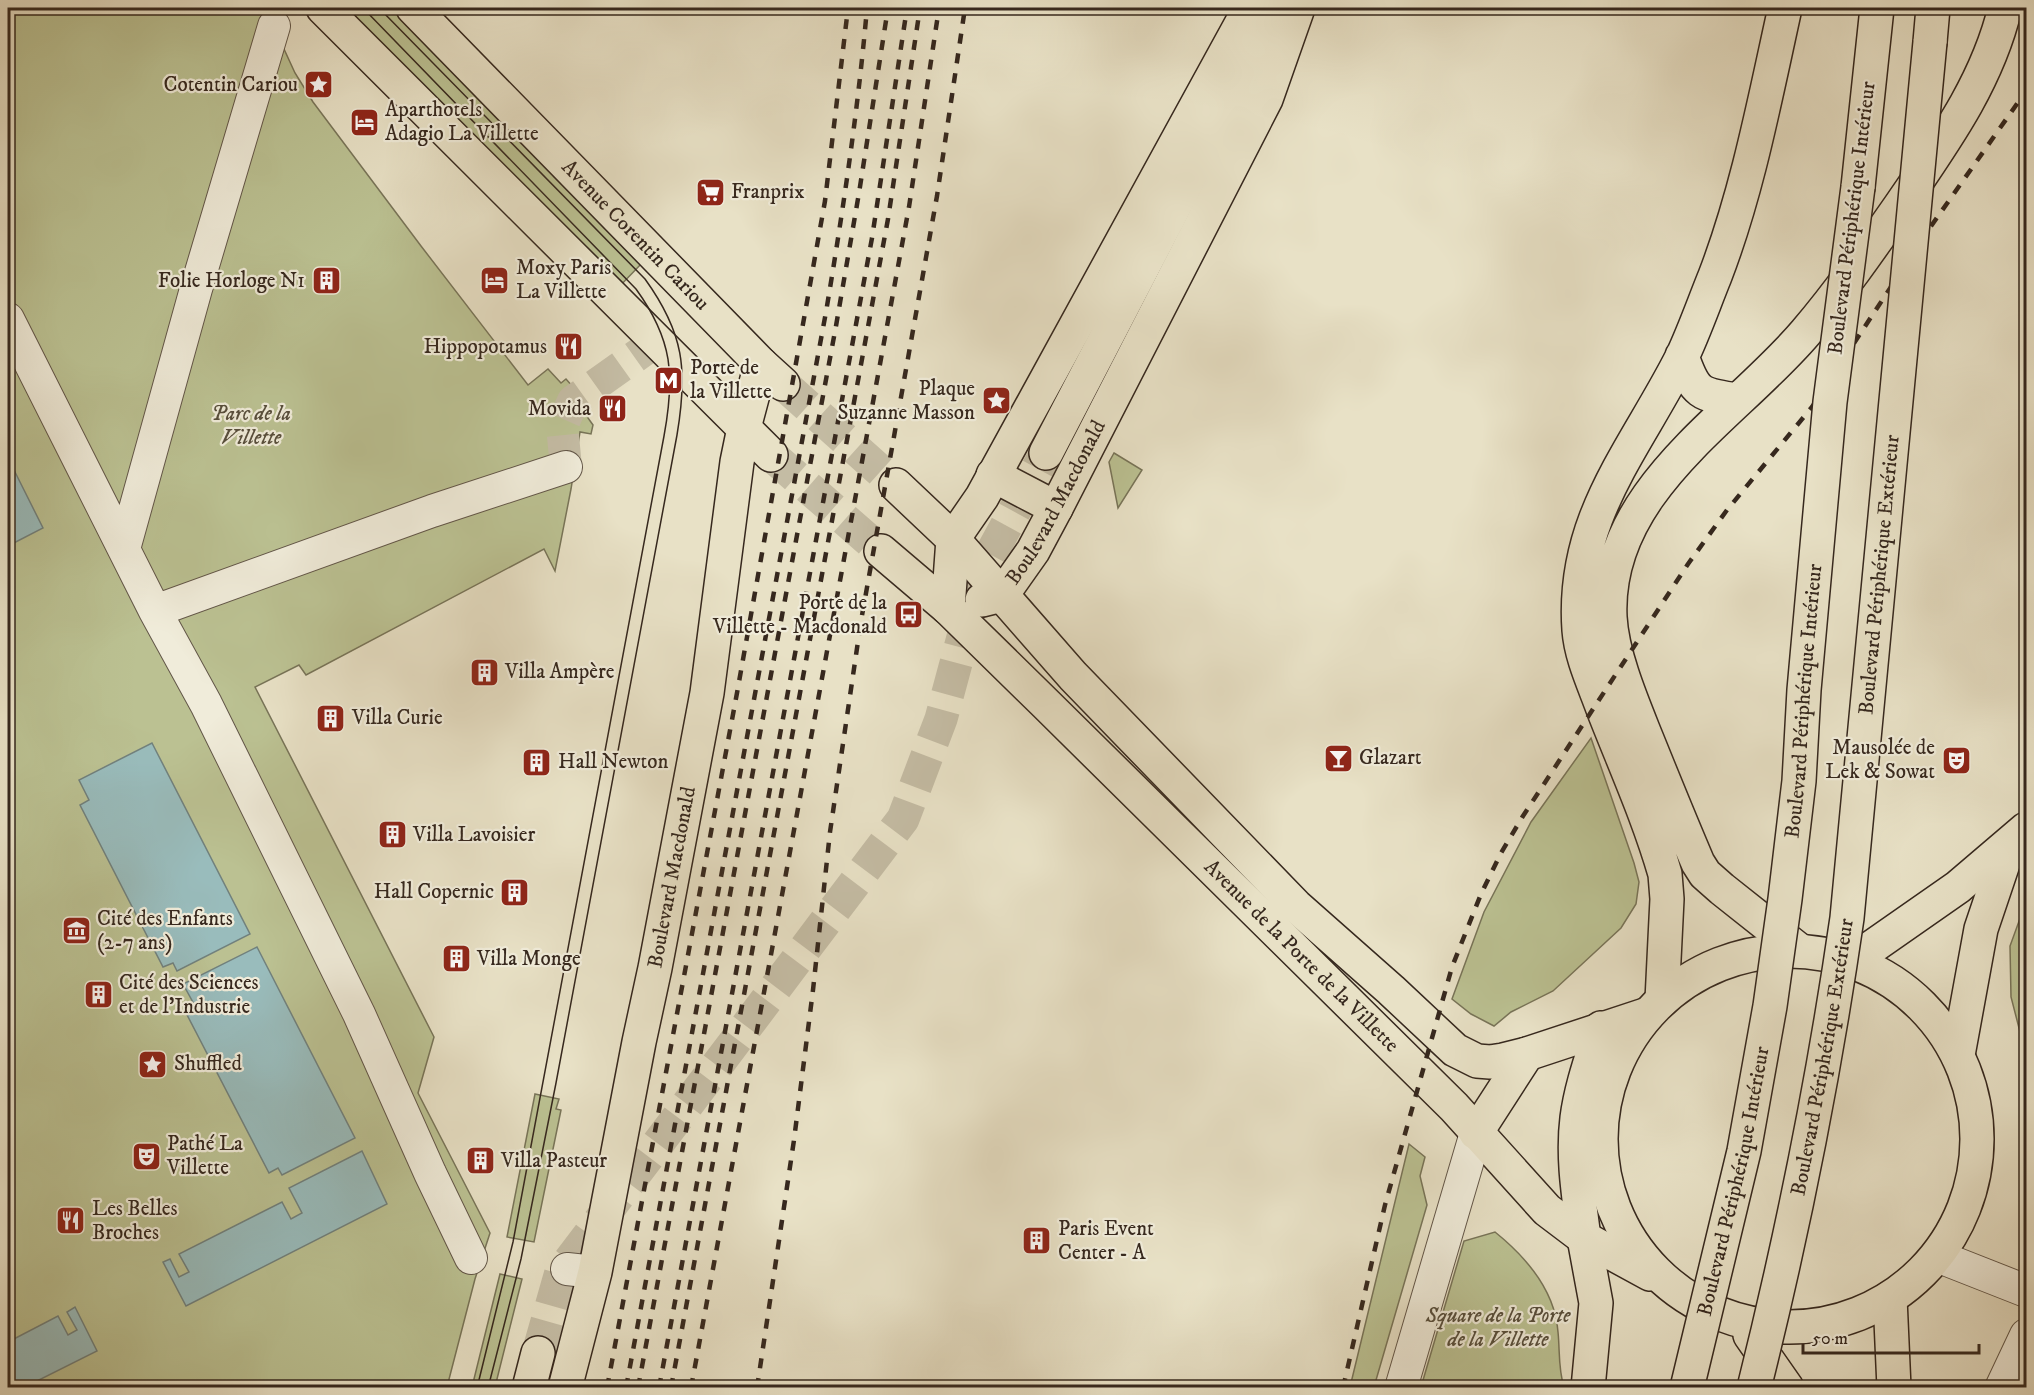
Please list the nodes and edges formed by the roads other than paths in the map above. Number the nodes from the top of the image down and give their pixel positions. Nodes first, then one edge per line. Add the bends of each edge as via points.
1 (323, 8) edge
2 (413, 8) edge
3 (1250, 8) edge
4 (1278, 8) edge
5 (1298, 8) edge
6 (1785, 8) edge
7 (1877, 8) edge
8 (1933, 8) edge
9 (2005, 8) edge
10 (274, 26) dead end
11 (8, 319) edge
12 (1682, 356) junction
13 (772, 374) joint
14 (1738, 400) junction
15 (744, 428) junction
16 (1046, 453) tunnel mouth
17 (771, 455) tunnel mouth
18 (566, 467) dead end
19 (993, 475) junction
20 (896, 485) tunnel mouth
21 (1056, 508) junction
22 (953, 539) junction
23 (131, 550) junction
24 (881, 551) tunnel mouth
25 (1002, 594) junction
26 (948, 608) junction
27 (155, 611) junction
28 (1073, 676) junction
29 (1046, 704) junction
30 (2018, 838) edge
31 (1799, 951) junction
32 (1852, 961) junction
33 (1655, 1007) junction
34 (1601, 1028) junction
35 (1527, 1054) junction
36 (1958, 1055) junction
37 (1476, 1133) junction
38 (1584, 1238) junction
39 (1937, 1256) junction
40 (471, 1258) dead end
41 (1668, 1283) junction
42 (2026, 1291) edge
43 (1890, 1298) junction
44 (1740, 1321) junction
45 (2026, 1335) edge
46 (538, 1353) tunnel mouth
47 (529, 1388) edge
48 (565, 1388) edge
49 (1401, 1388) edge
50 (1588, 1388) edge
51 (1687, 1388) edge
52 (1754, 1388) edge
53 (1787, 1388) edge
54 (1894, 1388) edge
55 (2001, 1388) edge

1 - 15 main road
2 - 13 main road, Avenue Corentin Cariou
3 - 19 main road
4 - 16 main road, Boulevard Macdonald
5 - 21 main road, Boulevard Macdonald via 1266,99
6 - 12 main road via 1740,202
7 - 51 main road, Boulevard Périphérique Intérieur, bridge via 1830,402 1785,899 1744,1151
8 - 52 main road, Boulevard Périphérique Extérieur, bridge via 1847,918 1805,1168
9 - 14 main road via 1998,39 1974,92 1941,147 1806,333
10 - 23 street via 196,289
11 - 23 street
12 - 14 main road via 1691,381 1704,394
12 - 33 main road via 1605,494 1586,545 1579,589 1579,631 1585,658 1665,874 1667,899
13 - 15 main road, Boulevard Macdonald
14 - 31 main road via 1671,467 1636,512 1617,558 1610,618 1630,696 1698,863 1722,889
15 - 17 main road
15 - 48 main road, Boulevard Macdonald via 707,693 639,1042 581,1270
18 - 27 street
19 - 21 main road
19 - 22 main road
20 - 22 main road
21 - 25 main road, Boulevard Macdonald via 1033,551
22 - 25 main road, Avenue de la Porte de la Villette
22 - 26 main road
23 - 27 street
24 - 26 main road
25 - 26 main road, Boulevard Macdonald
25 - 28 main road, Avenue de la Porte de la Villette
26 - 29 main road, Avenue de la Porte de la Villette
27 - 40 street via 187,653 211,715 359,1014
28 - 29 main road
28 - 35 main road, Avenue de la Porte de la Villette via 1296,906 1455,1050 1477,1061 1490,1062
29 - 37 main road, Avenue de la Porte de la Villette
30 - 32 main road via 1958,887
30 - 36 main road via 1981,929
31 - 32 main road
31 - 33 main road via 1769,951 1721,963 1686,981
32 - 36 main road via 1879,973 1917,1001 1943,1030
33 - 34 main road, Avenue de la Porte de la Villette
33 - 41 main road via 1630,1038 1616,1064 1602,1122 1602,1152 1615,1211 1629,1238
34 - 35 main road, Avenue de la Porte de la Villette
34 - 38 main road via 1577,1119 1577,1180
35 - 37 main road
36 - 39 main road via 1974,1105 1976,1158 1964,1210
37 - 38 main road, Avenue de la Porte de la Villette via 1547,1210
37 - 49 street
38 - 41 main road, Avenue de la Porte de la Villette
38 - 50 main road via 1596,1303
39 - 42 street
39 - 43 main road
41 - 44 main road via 1709,1310
43 - 44 main road via 1850,1317 1807,1327
43 - 54 main road
44 - 53 main road
45 - 55 street
46 - 47 main road

